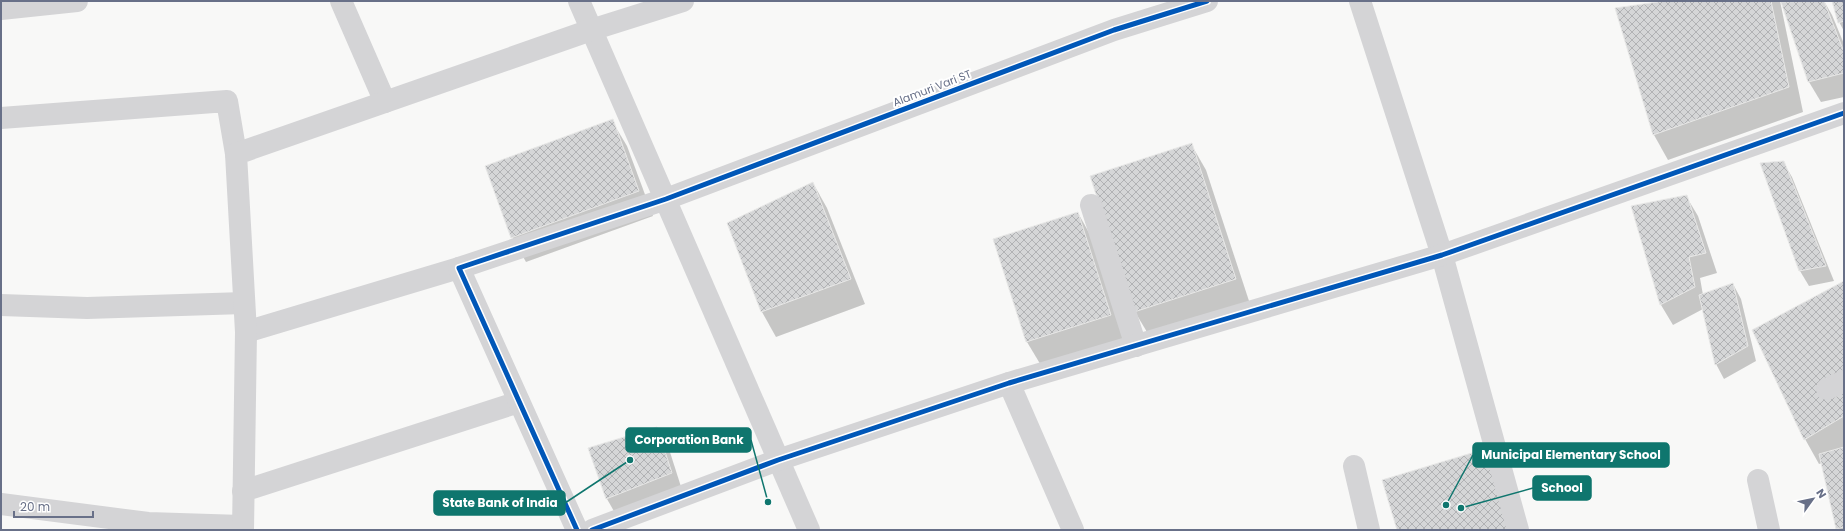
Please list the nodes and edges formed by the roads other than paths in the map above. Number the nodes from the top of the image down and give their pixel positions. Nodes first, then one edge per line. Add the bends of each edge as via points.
1 (77, 1) edge
2 (341, 1) edge
3 (579, 1) edge
4 (683, 1) edge
5 (1207, 1) edge
6 (1360, 1) edge
7 (1, 9) edge
8 (591, 30) junction
9 (385, 102) junction
10 (1844, 113) edge
11 (1, 118) edge
12 (236, 154) junction
13 (666, 200) junction
14 (1091, 205) dead end
15 (1442, 255) junction
16 (459, 268) junction
17 (244, 303) junction
18 (1, 305) edge
19 (246, 332) junction
20 (1136, 346) junction
21 (1009, 383) junction
22 (519, 402) junction
23 (778, 460) junction
24 (1354, 466) dead end
25 (1758, 480) dead end
26 (243, 491) junction
27 (1, 504) edge
28 (242, 528) edge
29 (577, 530) edge
30 (592, 530) edge
31 (809, 530) edge
32 (1073, 530) edge
33 (1369, 530) edge
34 (1518, 530) edge
35 (1769, 530) edge

1 - 7 street
2 - 9 street
3 - 8 street
4 - 8 street
5 - 13 street, Alamuri Vari ST via 1114,30
6 - 15 street
8 - 9 street
8 - 13 street
9 - 12 street
10 - 15 street
11 - 12 street via 227,101
12 - 17 street
13 - 16 street, Alamuri Vari ST
13 - 23 street
14 - 20 street
15 - 20 street
15 - 34 street
16 - 19 street, Alamuri Vari ST
16 - 22 street
17 - 18 street via 87,308
17 - 19 street
19 - 26 street
20 - 21 street
21 - 23 street
21 - 32 street
22 - 26 street
22 - 29 street
23 - 30 street
23 - 31 street
24 - 33 street
25 - 35 street
26 - 28 street
27 - 28 street via 148,523

